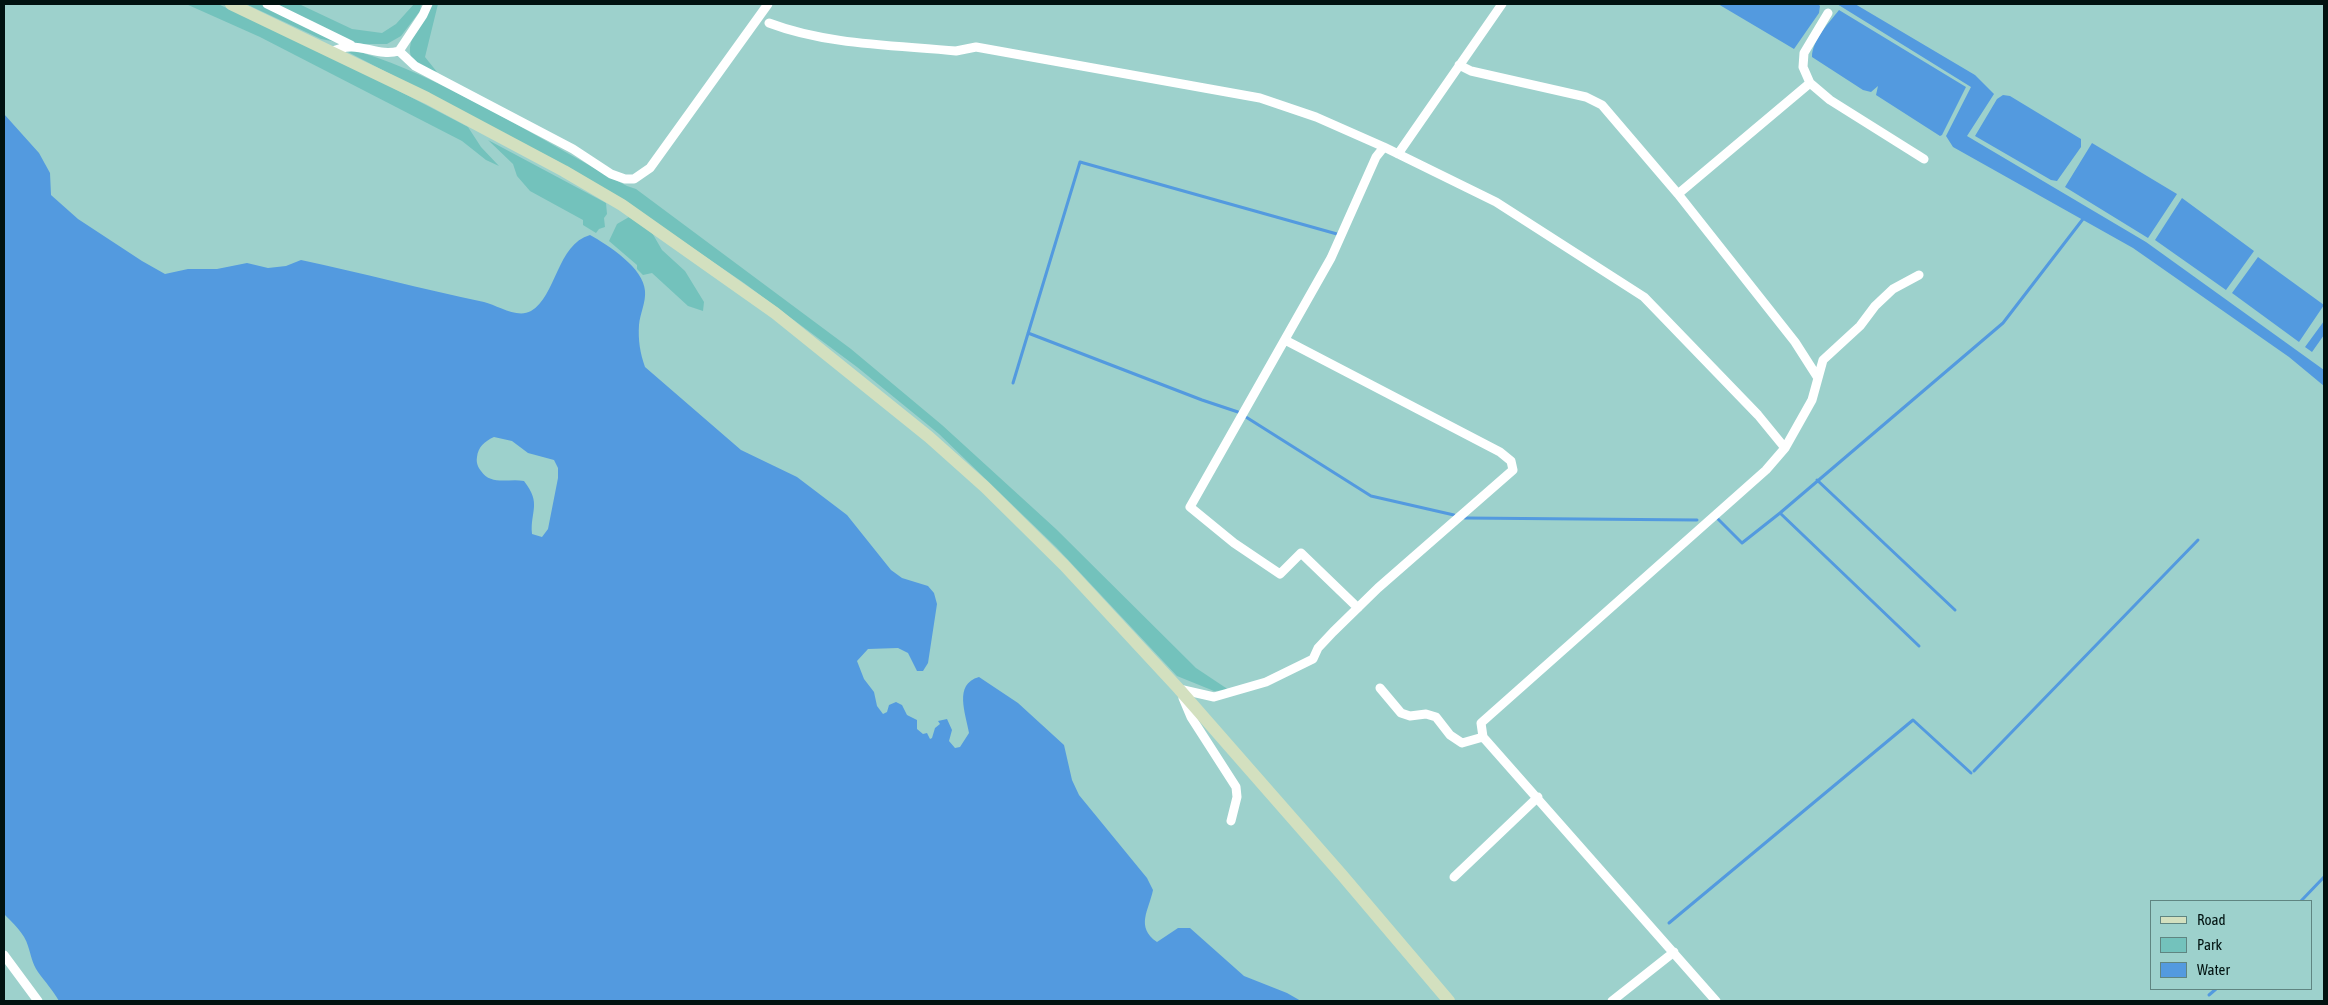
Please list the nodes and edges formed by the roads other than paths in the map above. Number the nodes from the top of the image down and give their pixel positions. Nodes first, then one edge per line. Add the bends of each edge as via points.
1 (231, 4) edge
2 (267, 4) edge
3 (428, 4) edge
4 (768, 4) edge
5 (1502, 4) edge
6 (1828, 13) dead end
7 (769, 23) dead end
8 (351, 45) junction
9 (399, 51) junction
10 (331, 52) junction
11 (1459, 65) junction
12 (1810, 83) junction
13 (1384, 147) junction
14 (1398, 154) junction
15 (1924, 159) dead end
16 (1678, 194) junction
17 (1919, 275) dead end
18 (1285, 340) junction
19 (1818, 378) junction
20 (1785, 448) junction
21 (1358, 608) junction
22 (1380, 688) dead end
23 (1179, 689) junction
24 (1483, 737) junction
25 (1538, 797) junction
26 (1231, 821) dead end
27 (1454, 877) dead end
28 (1674, 952) junction
29 (4, 955) edge
30 (38, 1001) edge
31 (1449, 1001) edge
32 (1612, 1001) edge
33 (1716, 1001) edge

1 - 10 street
2 - 8 street
3 - 9 street
4 - 9 street via 650,168 634,179 611,174 573,149 415,66
5 - 11 street
6 - 12 street via 1804,53 1803,67
7 - 13 street via 823,37 956,51 976,46 1260,98 1316,117
8 - 9 street via 385,52
8 - 10 street
10 - 23 street via 427,98 622,205 775,313 929,437 985,487 1064,565
11 - 14 street
11 - 16 street via 1471,71 1586,97 1602,105
12 - 15 street via 1830,100
12 - 16 street
13 - 14 street
13 - 18 street via 1376,157 1331,258
14 - 20 street via 1496,202 1644,297
16 - 19 street via 1795,342
17 - 19 street via 1893,289 1875,306 1860,326 1823,360
18 - 21 street via 1190,507 1234,543 1280,574 1301,553
18 - 21 street via 1500,452 1514,465 1510,474
19 - 20 street via 1812,400
20 - 24 street via 1759,476 1491,713 1481,723
21 - 23 street via 1318,648 1313,659 1300,666 1242,690 1214,697
22 - 24 street via 1401,713 1436,717 1450,735 1462,743
23 - 26 street via 1191,717 1236,788
23 - 31 street
24 - 25 street
25 - 27 street
25 - 28 street
28 - 32 street
28 - 33 street
29 - 30 street

